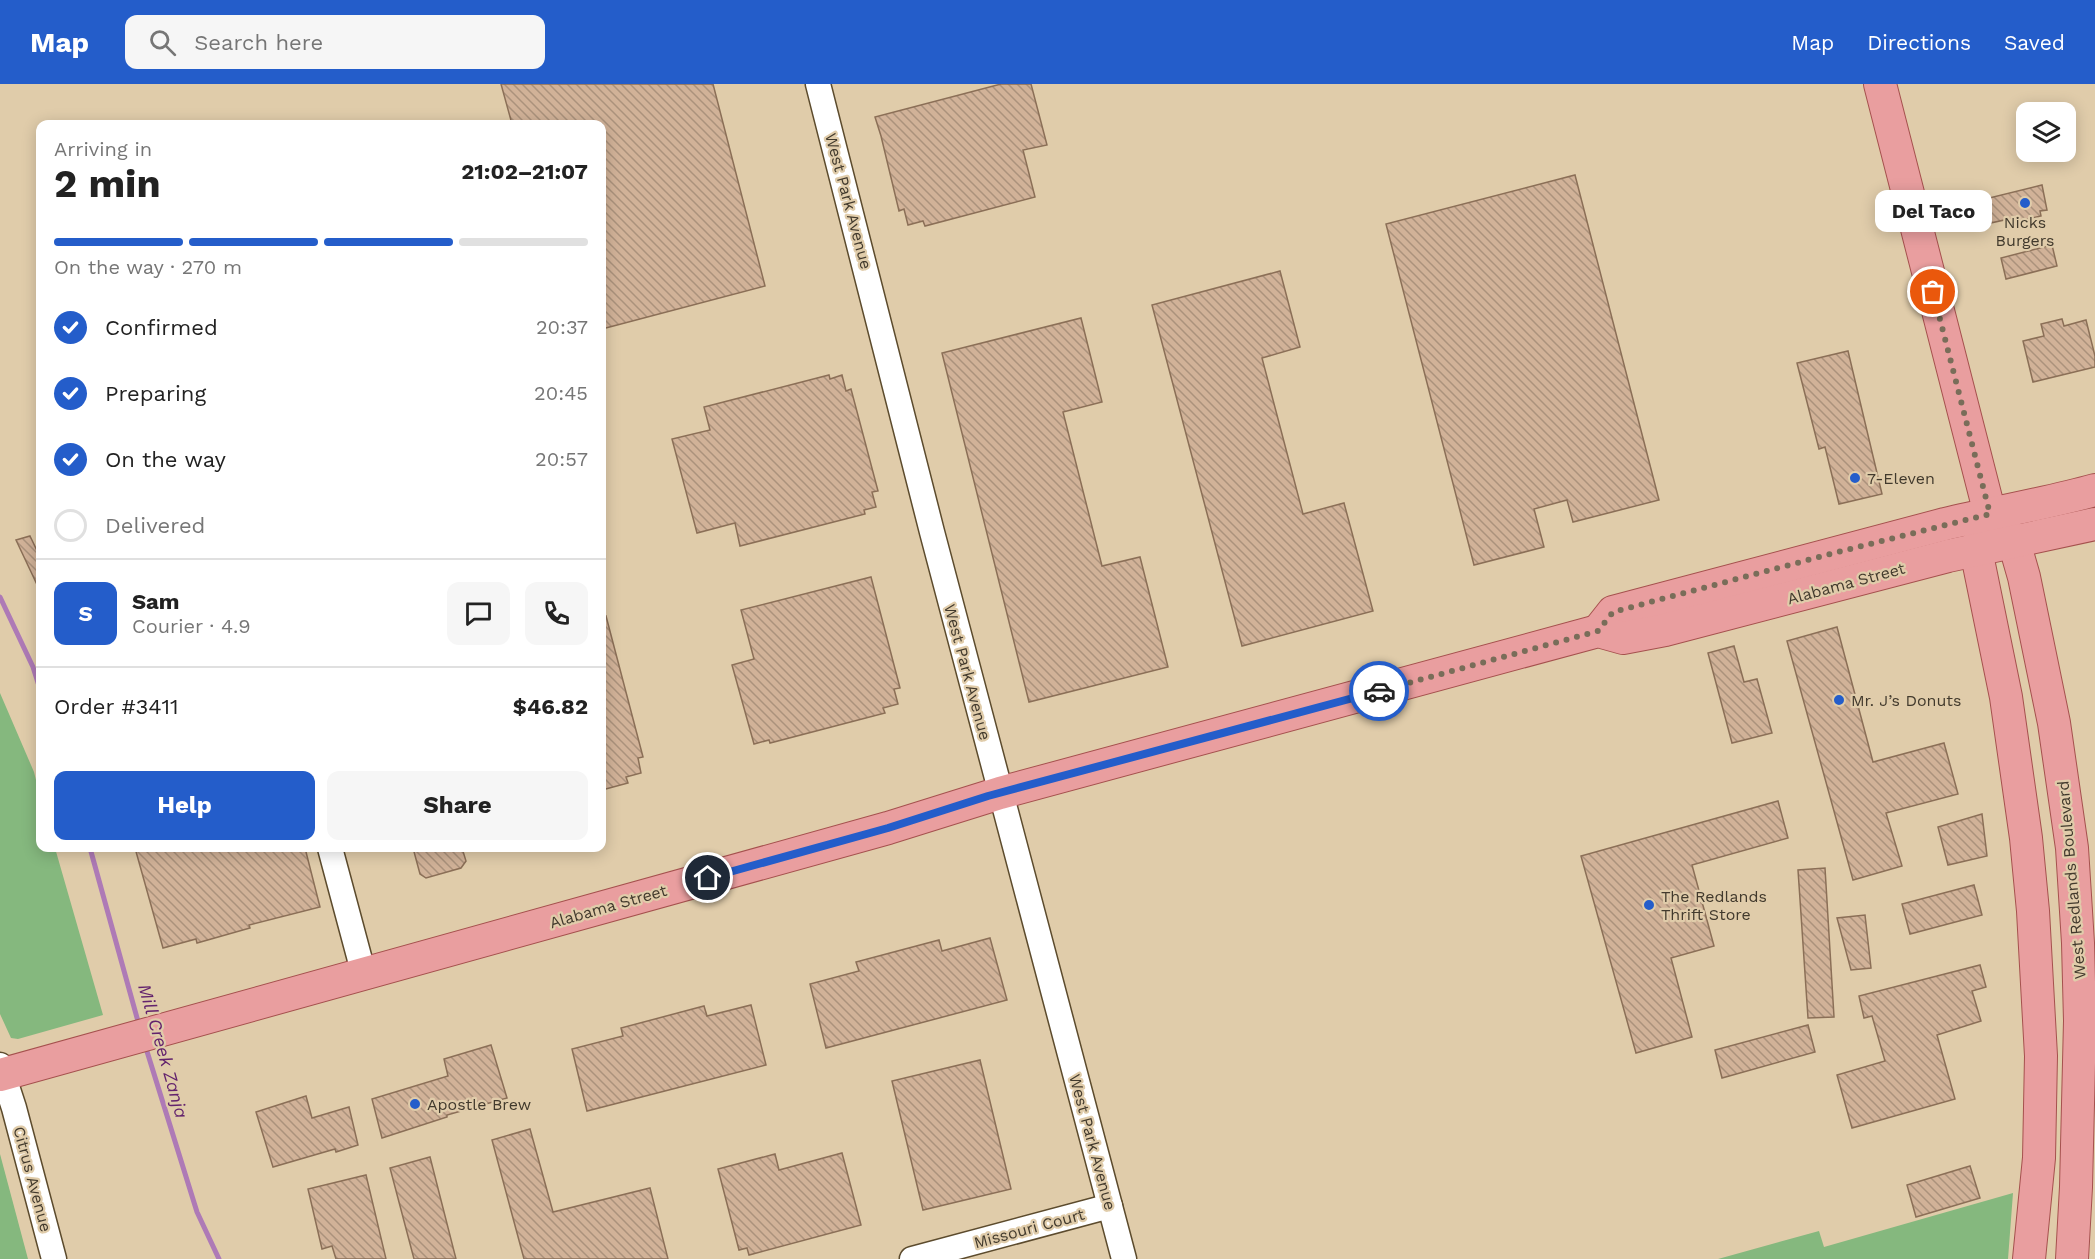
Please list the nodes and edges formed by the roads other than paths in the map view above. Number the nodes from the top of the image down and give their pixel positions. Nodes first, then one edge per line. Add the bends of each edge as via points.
1 (818, 84) edge
2 (1880, 84) edge
3 (2095, 490) edge
4 (1990, 514) junction
5 (2095, 524) edge
6 (2014, 542) junction
7 (1976, 550) junction
8 (1598, 631) junction
9 (1000, 793) junction
10 (331, 852) edge
11 (364, 975) junction
12 (1, 1071) edge
13 (2037, 1181) junction
14 (2086, 1189) edge
15 (1110, 1206) junction
16 (2034, 1220) junction
17 (2085, 1227) edge
18 (54, 1259) edge
19 (912, 1259) edge
20 (1124, 1259) edge
21 (2029, 1259) edge
22 (2072, 1259) edge

1 - 9 street, West Park Avenue
2 - 4 main road, West Redlands Boulevard
3 - 4 main road, Alabama Street
4 - 6 main road, West Redlands Boulevard
4 - 7 main road
4 - 8 main road, Alabama Street via 1613,612
5 - 6 main road, Alabama Street
6 - 7 main road, Alabama Street
6 - 14 main road, West Redlands Boulevard via 2054,723 2072,848
7 - 8 main road, Alabama Street via 1665,630 1623,638
7 - 13 main road via 2006,697 2026,838 2041,1056
8 - 9 main road, Alabama Street
9 - 11 main road, Alabama Street
9 - 15 street, West Park Avenue
10 - 11 street
11 - 12 main road, Alabama Street
12 - 18 street, Citrus Avenue
13 - 14 main road
13 - 16 main road
14 - 17 main road, West Redlands Boulevard
15 - 19 street, Missouri Court
15 - 20 street, West Park Avenue
16 - 17 main road
16 - 21 main road
17 - 22 main road, West Redlands Boulevard

